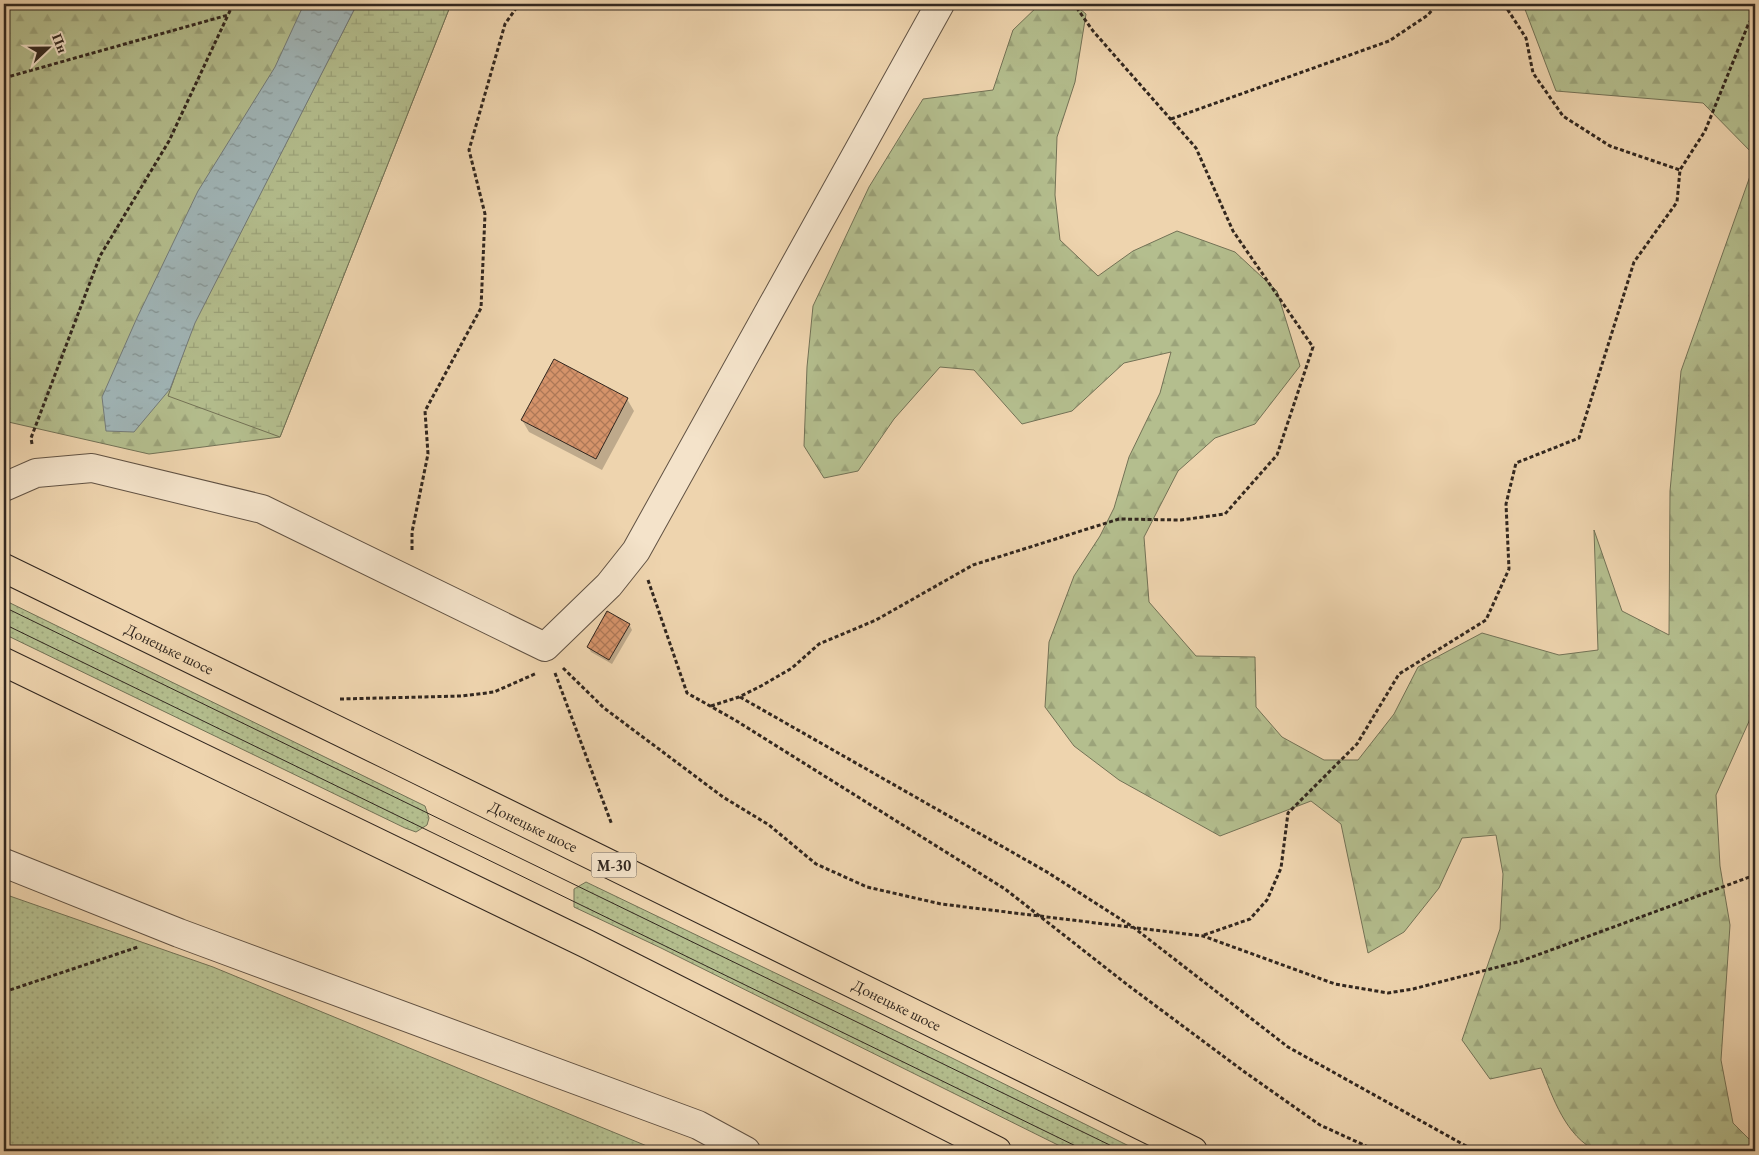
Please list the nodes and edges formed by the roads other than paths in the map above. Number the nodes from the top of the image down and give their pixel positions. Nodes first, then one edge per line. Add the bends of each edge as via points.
1 (940, 4) edge
2 (4, 487) edge
3 (4, 568) edge
4 (4, 662) edge
5 (4, 863) edge
6 (746, 1151) edge
7 (998, 1151) edge
8 (1193, 1151) edge

1 - 2 lane via 636,552 609,585 545,647 262,509 92,468 36,473
3 - 8 highway, Донецьке шосе / М-30
4 - 7 highway via 578,940
5 - 6 lane via 179,933 698,1125

